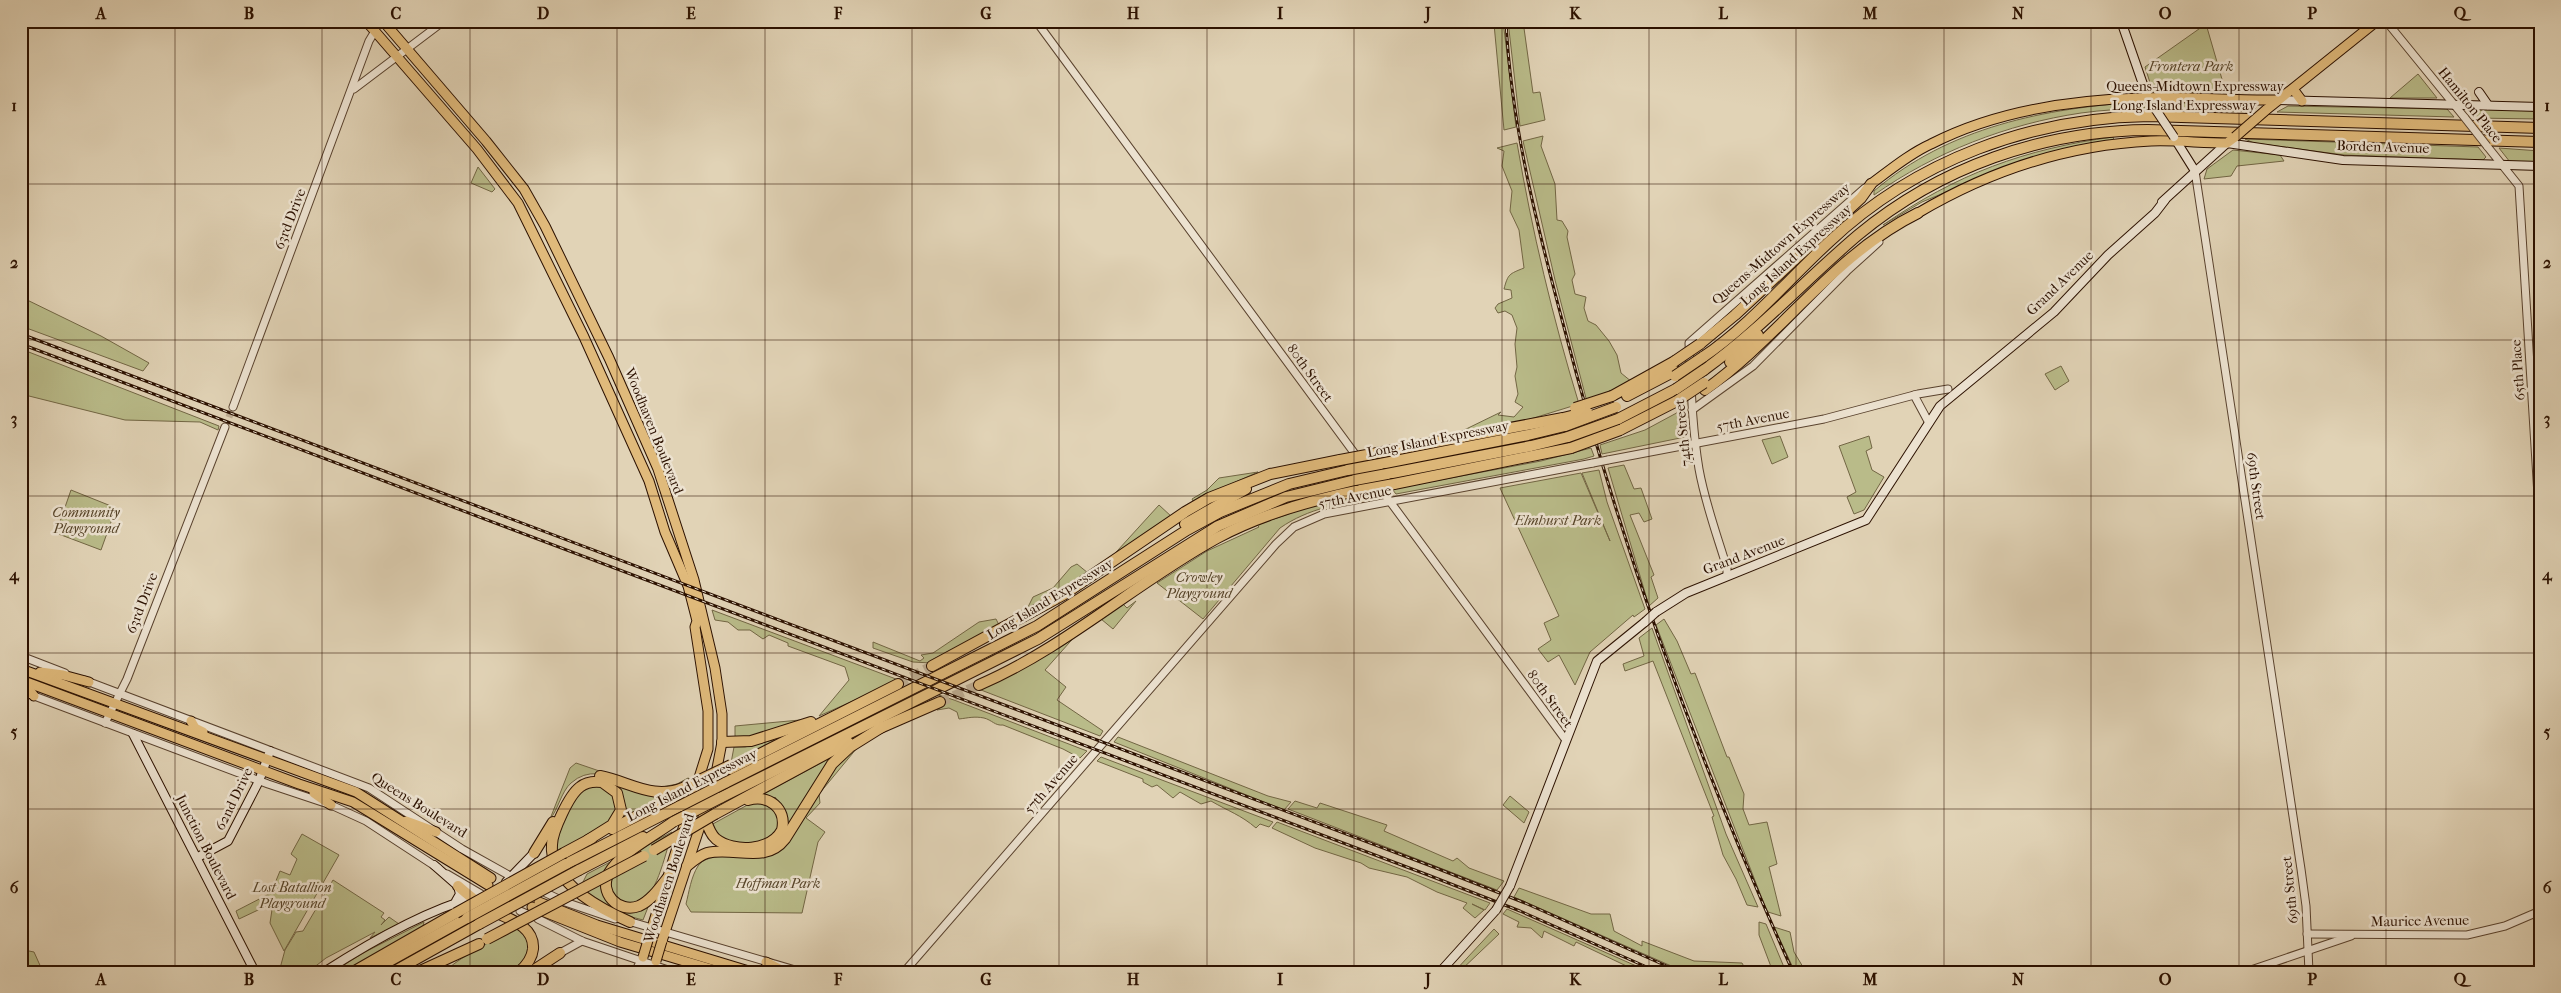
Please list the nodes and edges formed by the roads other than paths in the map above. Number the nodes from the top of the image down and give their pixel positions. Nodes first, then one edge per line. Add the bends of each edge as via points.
1 (366, 21) edge
2 (383, 21) edge
3 (444, 21) edge
4 (1036, 21) edge
5 (2121, 21) edge
6 (2377, 21) edge
7 (2386, 21) edge
8 (375, 31) junction
9 (407, 49) junction
10 (396, 57) junction
11 (2293, 89) junction
12 (352, 91) junction
13 (2479, 92) dead end
14 (2148, 98) junction
15 (2278, 100) junction
16 (2302, 101) junction
17 (2454, 105) junction
18 (2488, 105) junction
19 (2540, 107) edge
20 (2540, 128) edge
21 (2175, 139) junction
22 (2540, 142) edge
23 (2227, 143) junction
24 (2502, 164) junction
25 (2540, 166) edge
26 (2195, 171) junction
27 (1871, 184) junction
28 (2521, 210) joint
29 (1918, 213) junction
30 (1812, 278) junction
31 (1689, 343) joint
32 (1704, 352) junction
33 (1675, 370) junction
34 (1705, 386) junction
35 (1948, 389) dead end
36 (1914, 396) junction
37 (1614, 402) junction
38 (233, 407) tunnel mouth
39 (1692, 410) junction
40 (1563, 419) junction
41 (1929, 423) junction
42 (225, 427) tunnel mouth
43 (1695, 444) junction
44 (1293, 469) junction
45 (1390, 502) junction
46 (2540, 528) edge
47 (1140, 561) junction
48 (1728, 576) junction
49 (21, 656) edge
50 (932, 666) tunnel mouth
51 (24, 670) edge
52 (21, 680) edge
53 (89, 682) junction
54 (898, 684) tunnel mouth
55 (21, 685) edge
56 (979, 685) tunnel mouth
57 (21, 692) edge
58 (120, 694) junction
59 (34, 696) junction
60 (940, 702) tunnel mouth
61 (115, 704) junction
62 (847, 710) junction
63 (110, 714) junction
64 (191, 721) junction
65 (105, 723) junction
66 (882, 727) junction
67 (133, 734) junction
68 (1565, 739) junction
69 (709, 741) junction
70 (722, 742) junction
71 (229, 746) junction
72 (270, 751) junction
73 (265, 765) junction
74 (259, 781) junction
75 (299, 784) junction
76 (685, 789) junction
77 (331, 806) junction
78 (711, 816) junction
79 (399, 820) junction
80 (674, 822) junction
81 (436, 832) junction
82 (588, 840) junction
83 (534, 853) joint
84 (198, 857) junction
85 (434, 865) junction
86 (687, 866) junction
87 (670, 876) junction
88 (512, 877) junction
89 (458, 886) junction
90 (477, 896) junction
91 (456, 901) junction
92 (2540, 911) edge
93 (538, 919) dead end
94 (630, 922) junction
95 (651, 933) junction
96 (2307, 934) junction
97 (2356, 934) junction
98 (664, 937) junction
99 (483, 941) junction
100 (582, 941) junction
101 (2308, 951) junction
102 (560, 953) joint
103 (642, 959) junction
104 (766, 962) junction
105 (656, 963) junction
106 (255, 972) edge
107 (324, 972) edge
108 (353, 972) edge
109 (370, 972) edge
110 (393, 972) edge
111 (418, 972) edge
112 (440, 972) edge
113 (519, 972) edge
114 (531, 972) edge
115 (635, 972) edge
116 (674, 972) edge
117 (721, 972) edge
118 (752, 972) edge
119 (785, 972) edge
120 (802, 972) edge
121 (904, 972) edge
122 (1440, 972) edge
123 (2245, 972) edge
124 (2310, 972) edge

1 - 8 main road, Woodhaven Boulevard
2 - 9 main road, Woodhaven Boulevard
3 - 9 street
4 - 45 street, 80th Street
5 - 14 main road, 69th Street
6 - 11 main road, Grand Avenue
7 - 17 street, Hamilton Place
8 - 10 main road, Woodhaven Boulevard
8 - 12 street, 63rd Drive
9 - 10 street
9 - 70 main road, Woodhaven Boulevard via 524,189 609,358 658,469 694,580 715,668 722,714
10 - 12 street
10 - 69 main road, Woodhaven Boulevard via 477,149 518,203 582,332 646,474 688,586 697,621 695,627 708,711
11 - 15 main road, Grand Avenue
11 - 16 main road
12 - 38 street, 63rd Drive
13 - 18 main road
14 - 15 main road, Queens-Midtown Expressway
14 - 21 main road, 69th Street, bridge
14 - 27 main road, Queens-Midtown Expressway via 2102,99 2057,105 1981,124 1919,150
15 - 16 main road, Queens-Midtown Expressway
15 - 23 main road, Grand Avenue, bridge
16 - 17 main road, Queens-Midtown Expressway
17 - 18 main road, Queens-Midtown Expressway
17 - 24 street, Hamilton Place, bridge
18 - 19 main road, Queens-Midtown Expressway
20 - 32 highway, Long Island Expressway via 2150,116 2095,119 2039,129 1951,160 1887,196 1842,230
21 - 23 main road
21 - 26 main road, 69th Street
21 - 29 main road via 2106,145 2039,160 1976,183
22 - 30 highway, Long Island Expressway via 2148,130 2076,136 2004,153 1936,182 1873,223
23 - 24 main road, Borden Avenue via 2343,160
23 - 26 main road, Grand Avenue
24 - 25 main road, Borden Avenue
24 - 28 street, Hamilton Place via 2519,186
26 - 41 main road, Grand Avenue via 2152,210 2054,312 1940,406
26 - 96 street, 69th Street via 2287,772
27 - 31 street, Queens-Midtown Expressway
27 - 32 highway via 1861,198 1735,315
28 - 46 street, 65th Place
29 - 34 highway via 1891,226 1846,260 1746,357
29 - 39 street via 1860,258 1753,366
30 - 34 highway via 1774,320
30 - 80 highway, Long Island Expressway, bridge via 1704,370 1676,389 1618,418 1568,437 1355,480 1277,500 1218,526 1038,638
31 - 39 street, 74th Street
32 - 33 highway, bridge
32 - 33 highway, Long Island Expressway, bridge
33 - 37 highway
33 - 37 highway, Long Island Expressway
34 - 56 highway, bridge via 1621,432 1571,448 1292,506 1224,534 1032,658
35 - 36 street, 57th Avenue
36 - 41 street
36 - 43 street, 57th Avenue via 1824,419
37 - 40 highway, bridge
39 - 43 street, 74th Street
40 - 44 highway, bridge
40 - 47 highway, Long Island Expressway, bridge via 1528,435 1289,484 1195,525
41 - 48 main road, Grand Avenue via 1866,520
42 - 58 street, 63rd Drive
43 - 45 street, 57th Avenue, bridge
43 - 48 street, 74th Street via 1701,480
44 - 47 highway via 1212,506 1167,536
44 - 50 highway via 1244,483 1201,502 1063,595
45 - 68 street, 80th Street
45 - 121 street, 57th Avenue via 1316,517 1284,535
47 - 109 highway, Long Island Expressway, bridge via 1021,635 566,864
48 - 68 main road, Grand Avenue, bridge via 1686,593 1656,612 1597,661
49 - 53 street, Queens Boulevard
51 - 53 main road
51 - 61 main road, Queens Boulevard
52 - 63 main road, Queens Boulevard
53 - 58 street, Queens Boulevard
54 - 62 highway
55 - 59 main road
57 - 59 street
58 - 61 street, 63rd Drive
58 - 64 street, Queens Boulevard
59 - 65 street
60 - 66 highway
61 - 63 street, 63rd Drive
61 - 71 main road, Queens Boulevard
62 - 70 highway via 751,741
62 - 76 highway, bridge
63 - 65 street, 63rd Drive
63 - 73 main road, Queens Boulevard
64 - 71 main road via 195,728
64 - 72 street, Queens Boulevard
65 - 67 street
66 - 78 highway
66 - 86 highway via 837,758 776,848 759,854 706,853
67 - 74 street
67 - 84 main road, Junction Boulevard
68 - 122 main road, Grand Avenue, bridge via 1510,886 1496,910
69 - 70 main road
69 - 87 main road, Woodhaven Boulevard
70 - 78 main road, Woodhaven Boulevard
71 - 73 main road, Queens Boulevard
72 - 73 main road, 62nd Drive
72 - 81 street, Queens Boulevard via 369,788
73 - 74 main road, 62nd Drive
73 - 75 main road, Queens Boulevard
73 - 79 main road, Queens Boulevard via 356,792
74 - 77 street
74 - 84 main road, 62nd Drive via 228,841
75 - 77 main road via 324,798
75 - 79 main road, Queens Boulevard via 371,812 490,882
76 - 82 highway
76 - 83 highway via 652,793 602,776 584,778 569,790
77 - 85 street via 366,821
78 - 78 highway via 760,798 776,805 783,826 777,838 766,845 732,846 714,837
78 - 86 main road, Woodhaven Boulevard
78 - 99 highway, bridge
79 - 81 main road
80 - 87 highway via 615,864 607,877 606,888 618,905 634,907 649,899
80 - 110 highway, Long Island Expressway, bridge
81 - 88 street, Queens Boulevard
82 - 94 highway via 612,825 620,810 620,801 614,790 602,782 585,783 575,792 554,834 552,853 559,870 571,884 598,905
82 - 108 highway, bridge
83 - 88 main road
84 - 106 main road, Junction Boulevard
85 - 89 main road
85 - 90 street
86 - 98 main road, Woodhaven Boulevard
87 - 95 main road, Woodhaven Boulevard
88 - 90 main road
88 - 94 street, Queens Boulevard via 578,907
89 - 90 highway
89 - 91 main road via 460,894
90 - 91 main road
90 - 113 highway via 483,906 523,926 530,935 533,953
91 - 107 main road via 367,946
92 - 97 street, Maurice Avenue via 2505,926 2467,935
93 - 100 street
94 - 95 street, Queens Boulevard
95 - 98 street, Queens Boulevard
95 - 103 main road, Woodhaven Boulevard, bridge
96 - 97 street, Maurice Avenue
96 - 101 street, 69th Street
97 - 101 street, Maurice Avenue
98 - 104 street, Queens Boulevard
98 - 105 main road, Woodhaven Boulevard, bridge
99 - 111 highway
99 - 112 highway via 449,960
100 - 102 street
100 - 103 street
101 - 123 street, Maurice Avenue
101 - 124 street, 69th Street
102 - 114 highway
103 - 105 street
103 - 115 street
104 - 119 main road
104 - 120 street, Queens Boulevard
105 - 116 street
117 - 118 main road via 620,942 530,909 597,925

